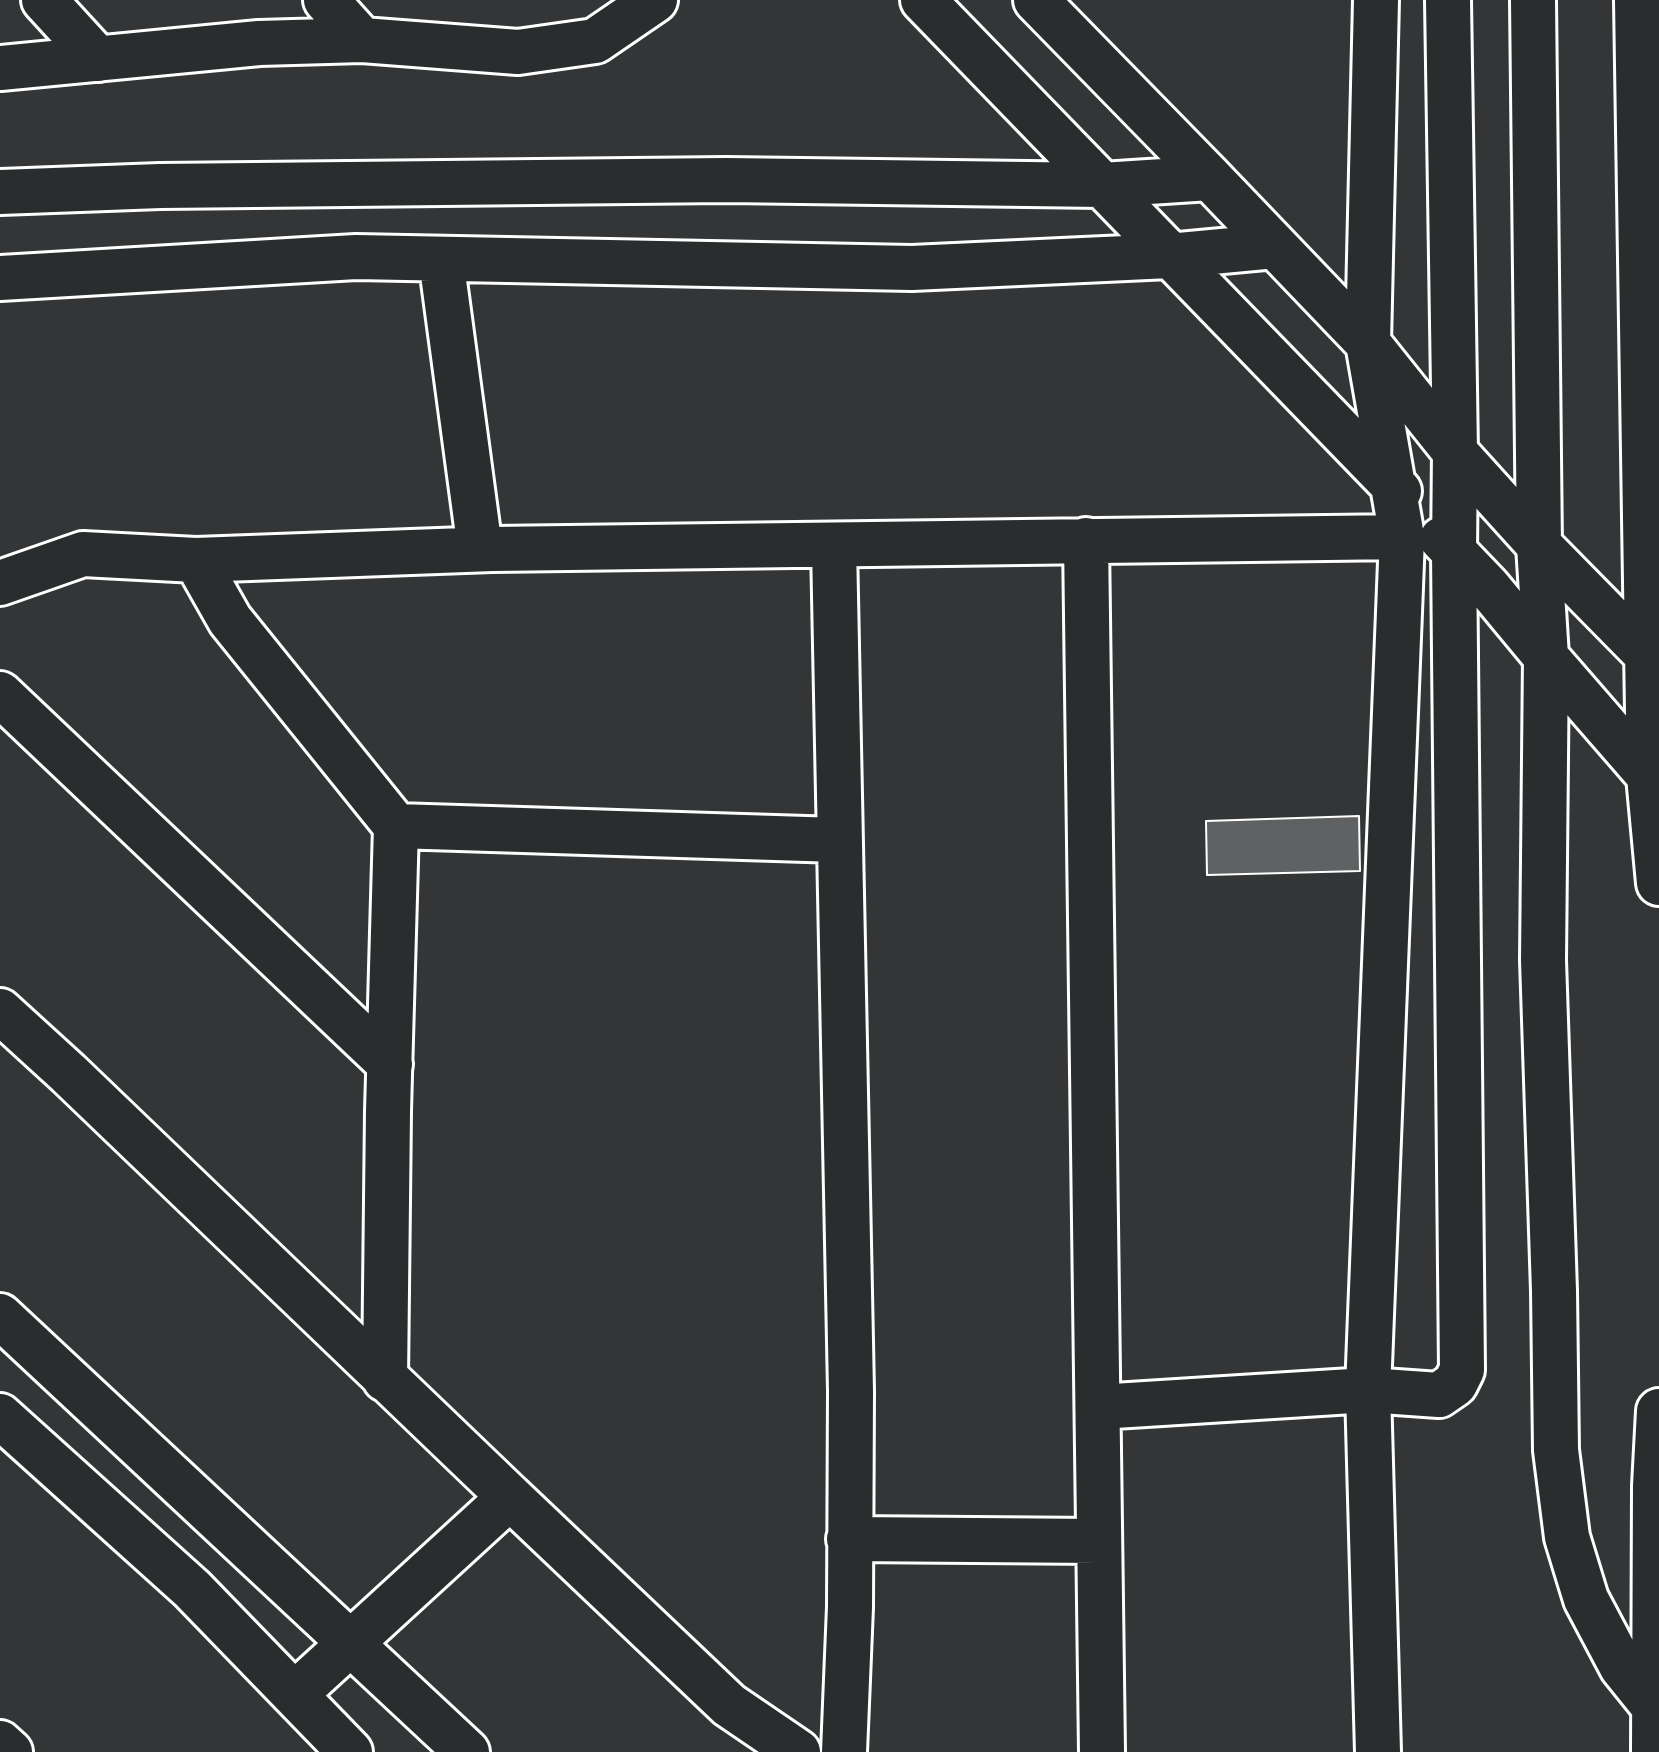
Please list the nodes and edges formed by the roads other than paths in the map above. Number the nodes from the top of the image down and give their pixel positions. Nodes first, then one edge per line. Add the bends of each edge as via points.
1 (44, 0) edge
2 (326, 0) edge
3 (923, 0) edge
4 (1036, 0) edge
5 (1376, 0) edge
6 (1448, 0) edge
7 (1533, 0) edge
8 (1637, 0) edge
9 (637, 5) edge
10 (362, 40) junction
11 (98, 59) junction
12 (0, 68) edge
13 (1210, 178) junction
14 (1102, 185) junction
15 (0, 192) edge
16 (1275, 246) junction
17 (1169, 256) junction
18 (441, 259) junction
19 (0, 278) edge
20 (1368, 343) junction
21 (1455, 452) junction
22 (1395, 487) junction
23 (1402, 537) junction
24 (1086, 540) junction
25 (1539, 545) junction
26 (834, 546) junction
27 (480, 549) junction
28 (1454, 552) junction
29 (196, 560) junction
30 (0, 583) edge
31 (1546, 657) junction
32 (1653, 660) edge
33 (0, 694) edge
34 (1654, 782) edge
35 (396, 826) junction
36 (838, 840) junction
37 (1659, 883) edge
38 (0, 1011) edge
39 (390, 1064) junction
40 (0, 1316) edge
41 (385, 1379) junction
42 (1368, 1390) junction
43 (1098, 1407) junction
44 (1659, 1411) edge
45 (0, 1416) edge
46 (510, 1497) junction
47 (849, 1539) junction
48 (1099, 1541) junction
49 (351, 1644) junction
50 (295, 1694) junction
51 (1655, 1708) junction
52 (0, 1743) edge
53 (10, 1752) edge
54 (350, 1752) edge
55 (467, 1752) edge
56 (798, 1752) edge
57 (844, 1752) edge
58 (1102, 1752) edge
59 (1378, 1752) edge
60 (1654, 1752) edge

1 - 11 street
2 - 10 street
3 - 14 street
4 - 13 street
5 - 20 street
6 - 21 street
7 - 25 street
8 - 32 street
9 - 10 street via 595,41 518,52
10 - 11 street via 259,43
11 - 12 street
13 - 14 street
13 - 16 street
14 - 15 street via 726,180
14 - 17 street
16 - 17 street
16 - 20 street
17 - 18 street via 912,268
17 - 22 street
18 - 19 street via 356,257
18 - 27 street
20 - 21 street
20 - 22 street
21 - 25 street
21 - 28 street
22 - 23 street
22 - 28 street
23 - 24 street
23 - 42 street
24 - 26 street
24 - 43 street
25 - 31 street
25 - 32 street
26 - 27 street
26 - 36 street
27 - 29 street
28 - 31 street
28 - 42 street via 1462,1370 1455,1384 1439,1395
29 - 30 street via 83,554
29 - 35 street via 230,620
31 - 34 street
31 - 51 street via 1543,960 1556,1450 1567,1537 1586,1599 1622,1667
32 - 34 street
33 - 39 street
34 - 37 street
35 - 36 street
35 - 39 street
36 - 47 street via 851,1391
38 - 41 street
39 - 41 street
40 - 49 street
41 - 46 street
42 - 43 street
42 - 59 street
43 - 48 street
44 - 51 street
45 - 50 street via 192,1589
46 - 49 street
46 - 56 street via 729,1705
47 - 48 street
47 - 57 street
48 - 58 street
49 - 50 street
49 - 55 street
50 - 54 street
51 - 60 street
52 - 53 street

